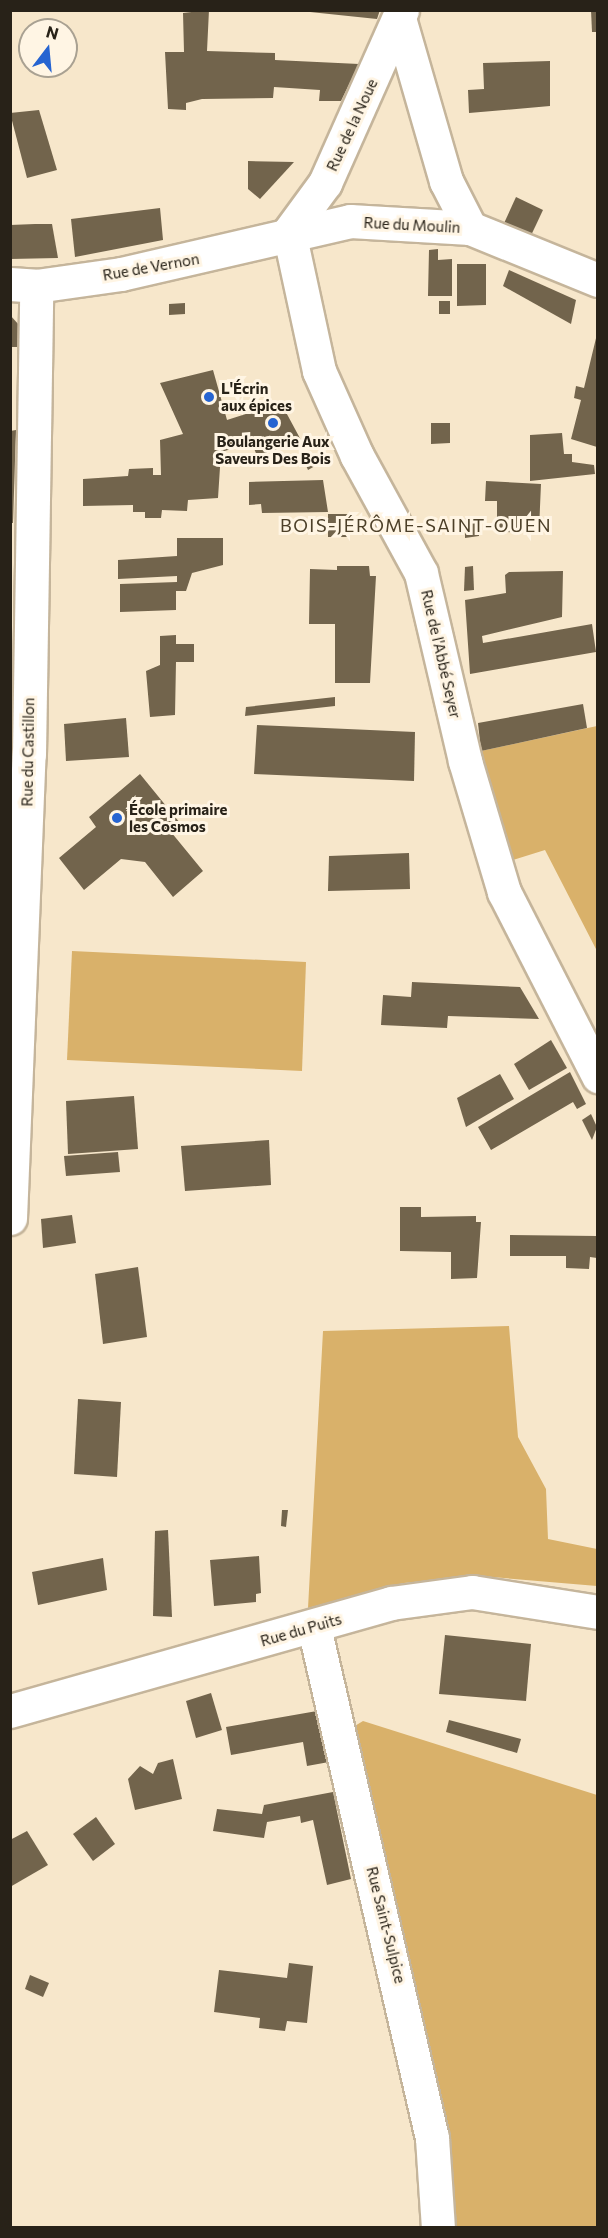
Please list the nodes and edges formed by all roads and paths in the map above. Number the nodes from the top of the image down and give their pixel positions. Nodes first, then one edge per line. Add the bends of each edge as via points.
1 (401, 14) edge
2 (470, 228) junction
3 (289, 232) junction
4 (597, 280) edge
5 (23, 285) edge
6 (597, 1076) edge
7 (10, 1218) edge
8 (597, 1612) edge
9 (314, 1627) junction
10 (10, 1711) edge
11 (438, 2228) edge

1 - 2 street via 446,181
1 - 3 street, Rue de la Noue via 325,183
2 - 3 street, Rue du Moulin via 350,221
2 - 4 street, Rue du Moulin
3 - 5 street, Rue de Vernon via 225,253
3 - 6 street, Rue de l'Abbé Seyer via 319,371 357,456 421,573 465,761 504,892
5 - 7 street, Rue du Castillon via 29,766
8 - 9 street, Rue du Puits via 472,1592 391,1603
9 - 10 street, Rue du Puits
9 - 11 street, Rue Saint-Sulpice via 430,2126

